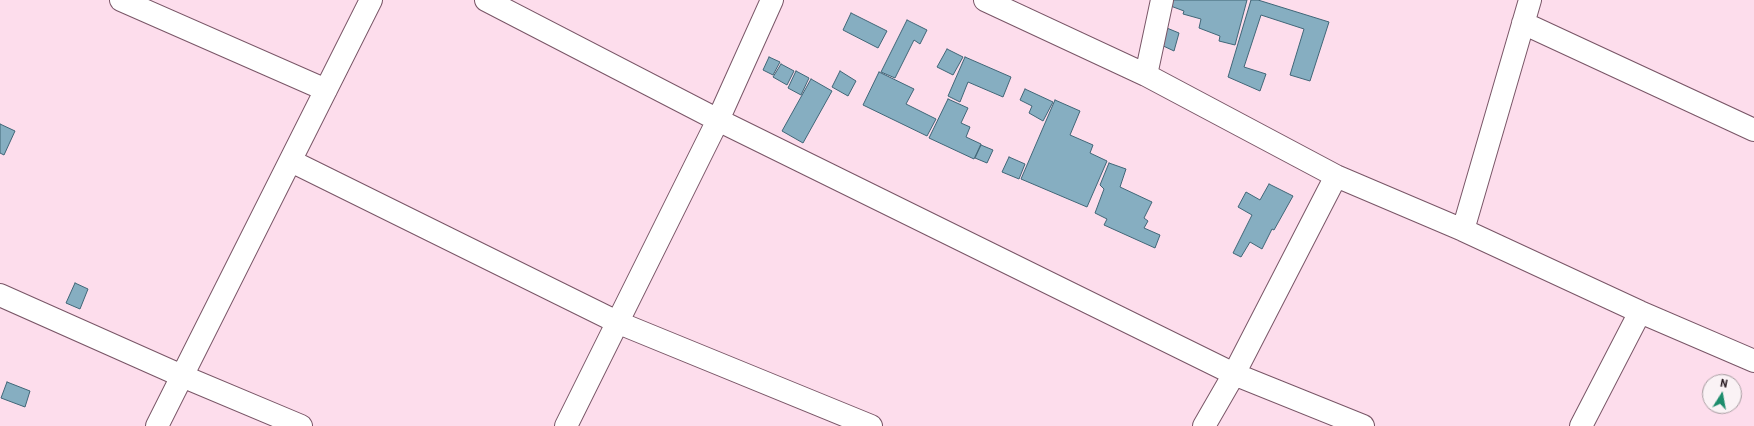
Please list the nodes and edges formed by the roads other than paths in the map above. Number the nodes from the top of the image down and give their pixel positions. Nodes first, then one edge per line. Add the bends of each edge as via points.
1 (121, 0) edge
2 (371, 0) edge
3 (486, 0) edge
4 (772, 0) edge
5 (985, 0) edge
6 (1162, 0) edge
7 (1530, 0) edge
8 (1523, 23) junction
9 (1146, 75) junction
10 (326, 90) junction
11 (718, 120) junction
12 (1754, 130) edge
13 (291, 161) junction
14 (1336, 176) junction
15 (1463, 230) junction
16 (0, 295) edge
17 (1640, 312) junction
18 (618, 323) junction
19 (1754, 361) edge
20 (1234, 374) junction
21 (182, 376) junction
22 (157, 426) edge
23 (301, 426) edge
24 (566, 426) edge
25 (871, 426) edge
26 (1204, 426) edge
27 (1363, 426) edge
28 (1581, 426) edge

1 - 10 street
2 - 10 street
3 - 11 street
4 - 11 street
5 - 9 street
6 - 9 street
7 - 8 street
8 - 12 street
8 - 15 street
9 - 14 street
10 - 13 street
11 - 18 street
11 - 20 street
13 - 18 street
13 - 21 street
14 - 15 street
14 - 20 street
15 - 17 street
16 - 21 street
17 - 19 street
17 - 28 street
18 - 24 street
18 - 25 street
20 - 26 street
20 - 27 street
21 - 22 street
21 - 23 street

